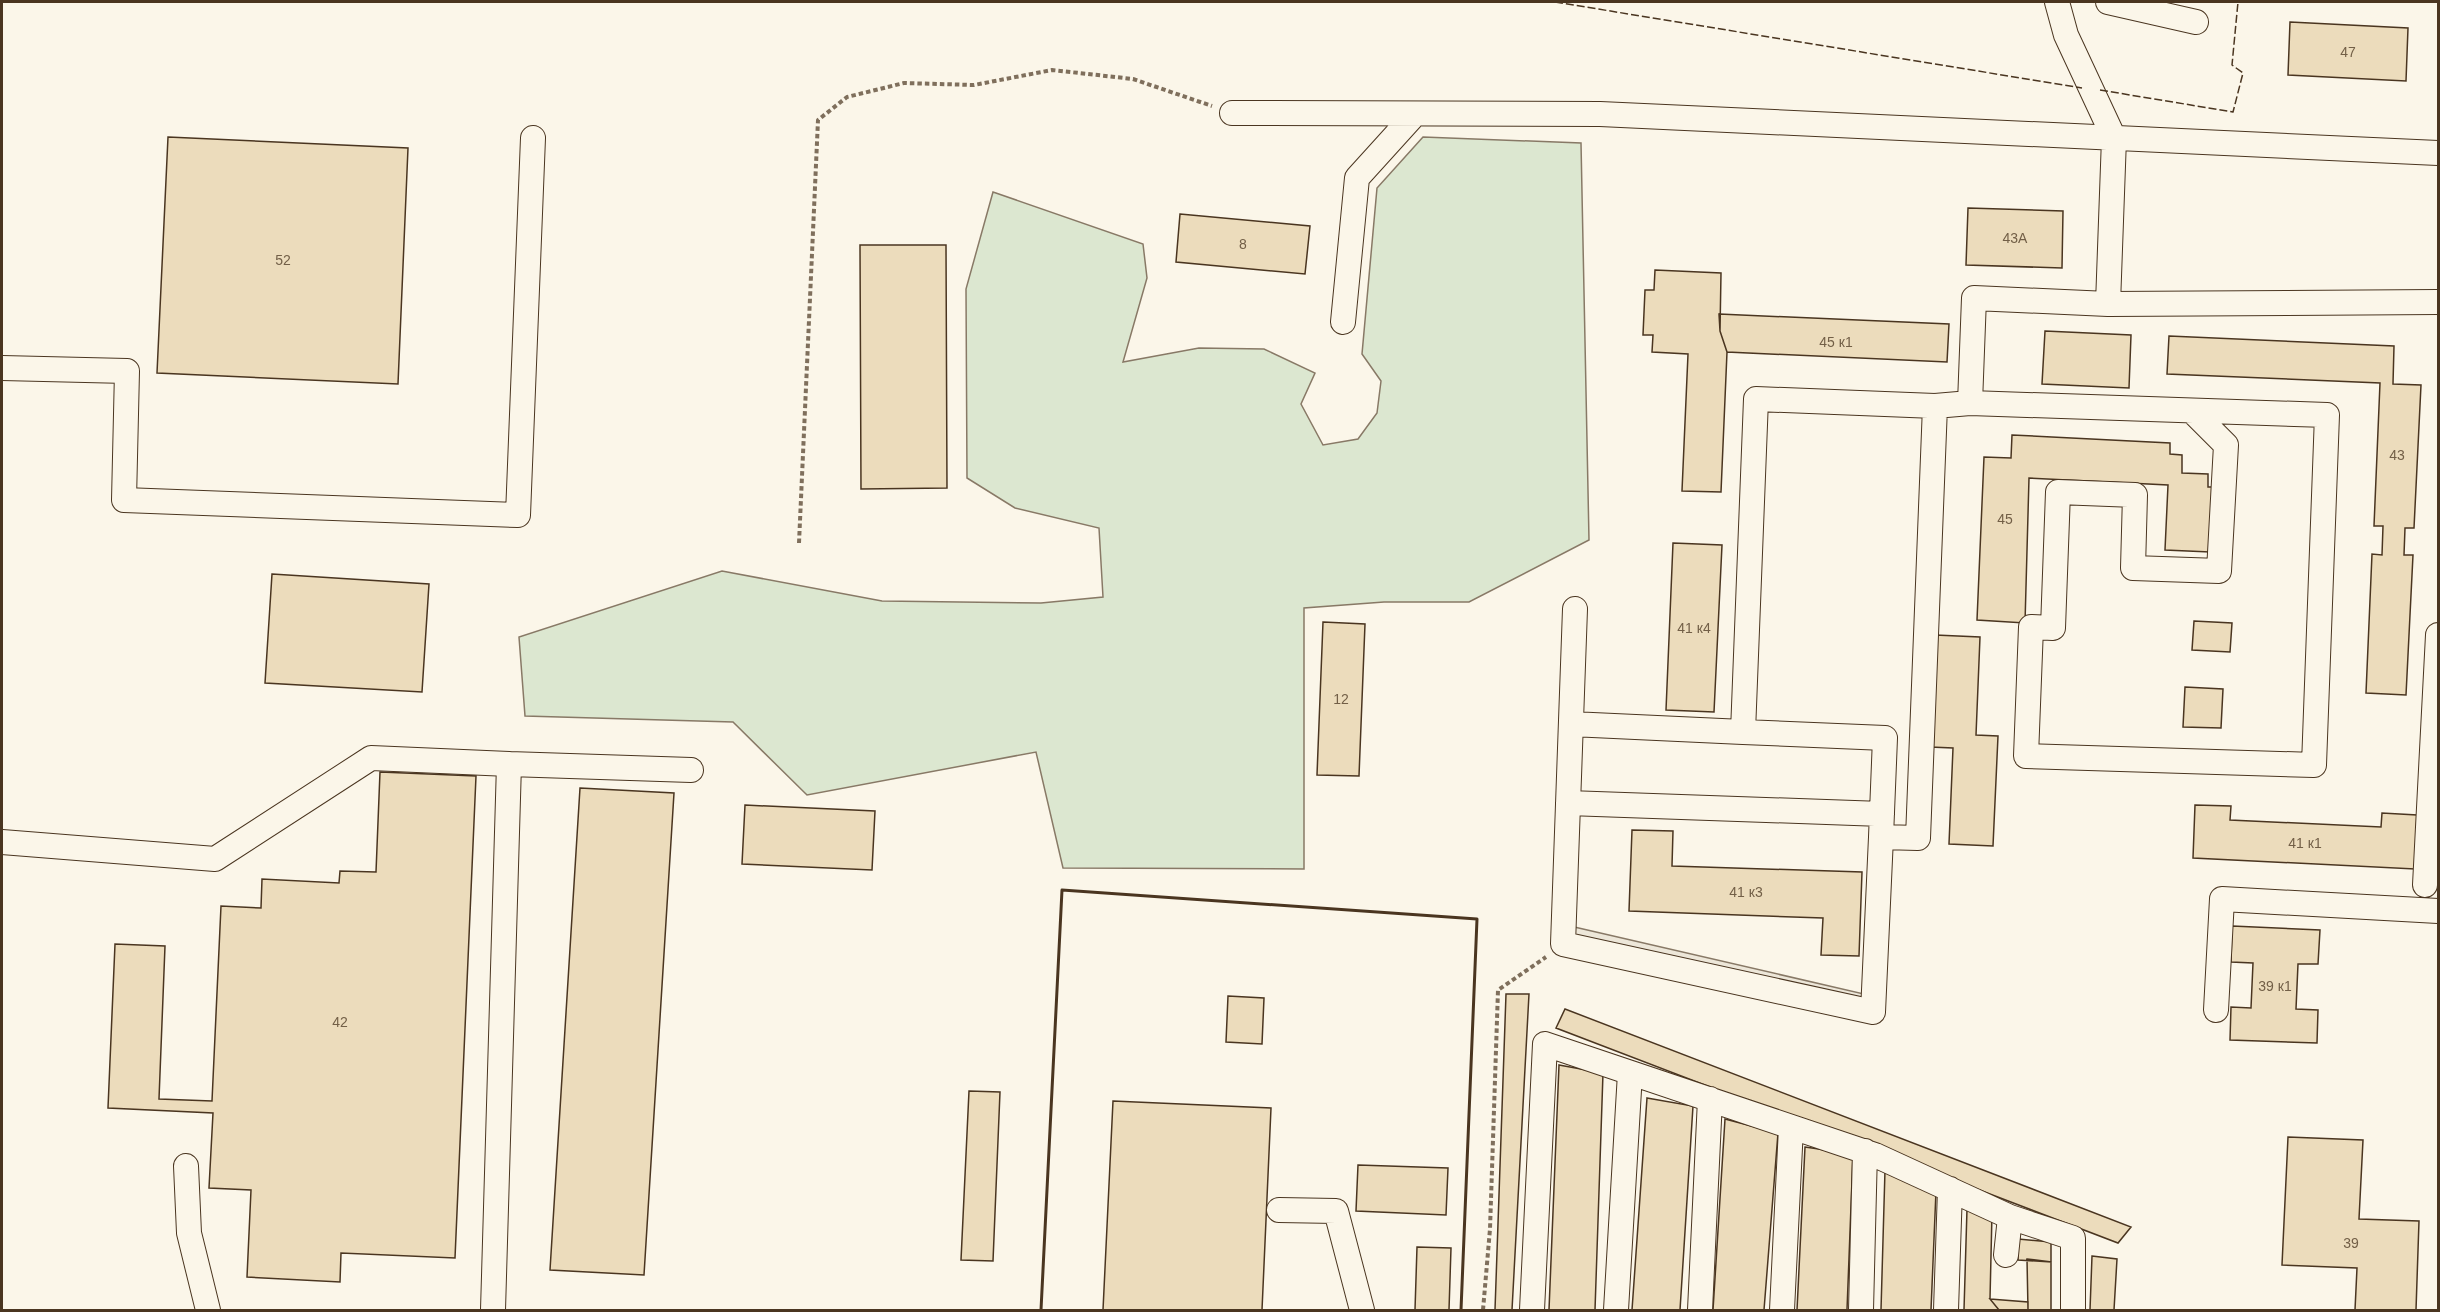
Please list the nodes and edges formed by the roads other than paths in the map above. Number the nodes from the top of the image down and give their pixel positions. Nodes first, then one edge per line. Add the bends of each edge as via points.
1 (2057, 2) edge
2 (2108, 2) edge
3 (2196, 22) dead end
4 (1232, 113) road end
5 (1415, 114) junction
6 (533, 138) dead end
7 (2114, 138) junction
8 (2439, 153) edge
9 (2439, 303) edge
10 (2108, 304) junction
11 (1343, 322) dead end
12 (2, 368) edge
13 (1970, 403) junction
14 (1935, 406) junction
15 (2192, 411) junction
16 (1575, 609) dead end
17 (2439, 635) edge
18 (1570, 724) junction
19 (1743, 732) junction
20 (509, 764) junction
21 (691, 770) dead end
22 (1568, 803) junction
23 (1881, 825) junction
24 (2, 842) edge
25 (2425, 885) dead end
26 (2439, 911) edge
27 (2216, 1010) dead end
28 (1630, 1072) junction
29 (1710, 1099) junction
30 (1791, 1126) junction
31 (1865, 1151) junction
32 (186, 1166) dead end
33 (1950, 1190) junction
34 (1280, 1210) dead end
35 (2010, 1217) junction
36 (2006, 1255) dead end
37 (208, 1311) edge
38 (493, 1311) edge
39 (1362, 1311) edge
40 (1532, 1311) edge
41 (1616, 1311) edge
42 (1700, 1311) edge
43 (1782, 1311) edge
44 (1861, 1311) edge
45 (1946, 1311) edge
46 (2073, 1311) edge

1 - 7 street via 2066,35
2 - 3 street
4 - 5 street
5 - 7 street via 1600,114
5 - 11 street via 1357,178
6 - 12 street via 518,515 124,500 127,371
7 - 8 street
7 - 10 street
9 - 10 street
10 - 13 street via 1974,298
13 - 14 street
13 - 15 street
14 - 19 street via 1756,399
14 - 23 street via 1918,838
15 - 15 street via 2326,415 2314,765 2026,756 2031,627 2053,628 2058,492 2135,495 2133,568 2219,571 2226,444
16 - 18 street
17 - 25 street
18 - 19 street
18 - 22 street
19 - 23 street via 1885,738
20 - 21 street
20 - 24 street via 371,758 215,859
20 - 38 street
22 - 23 street
22 - 23 street via 1563,944 1873,1012
26 - 27 street via 2222,899
28 - 29 street
28 - 40 street via 1545,1044
28 - 41 street
29 - 30 street
29 - 42 street
30 - 31 street
30 - 43 street
31 - 33 street
31 - 44 street
32 - 37 street via 189,1233
33 - 35 street
33 - 45 street
34 - 39 street via 1336,1211
35 - 36 street
35 - 46 street via 2073,1238

